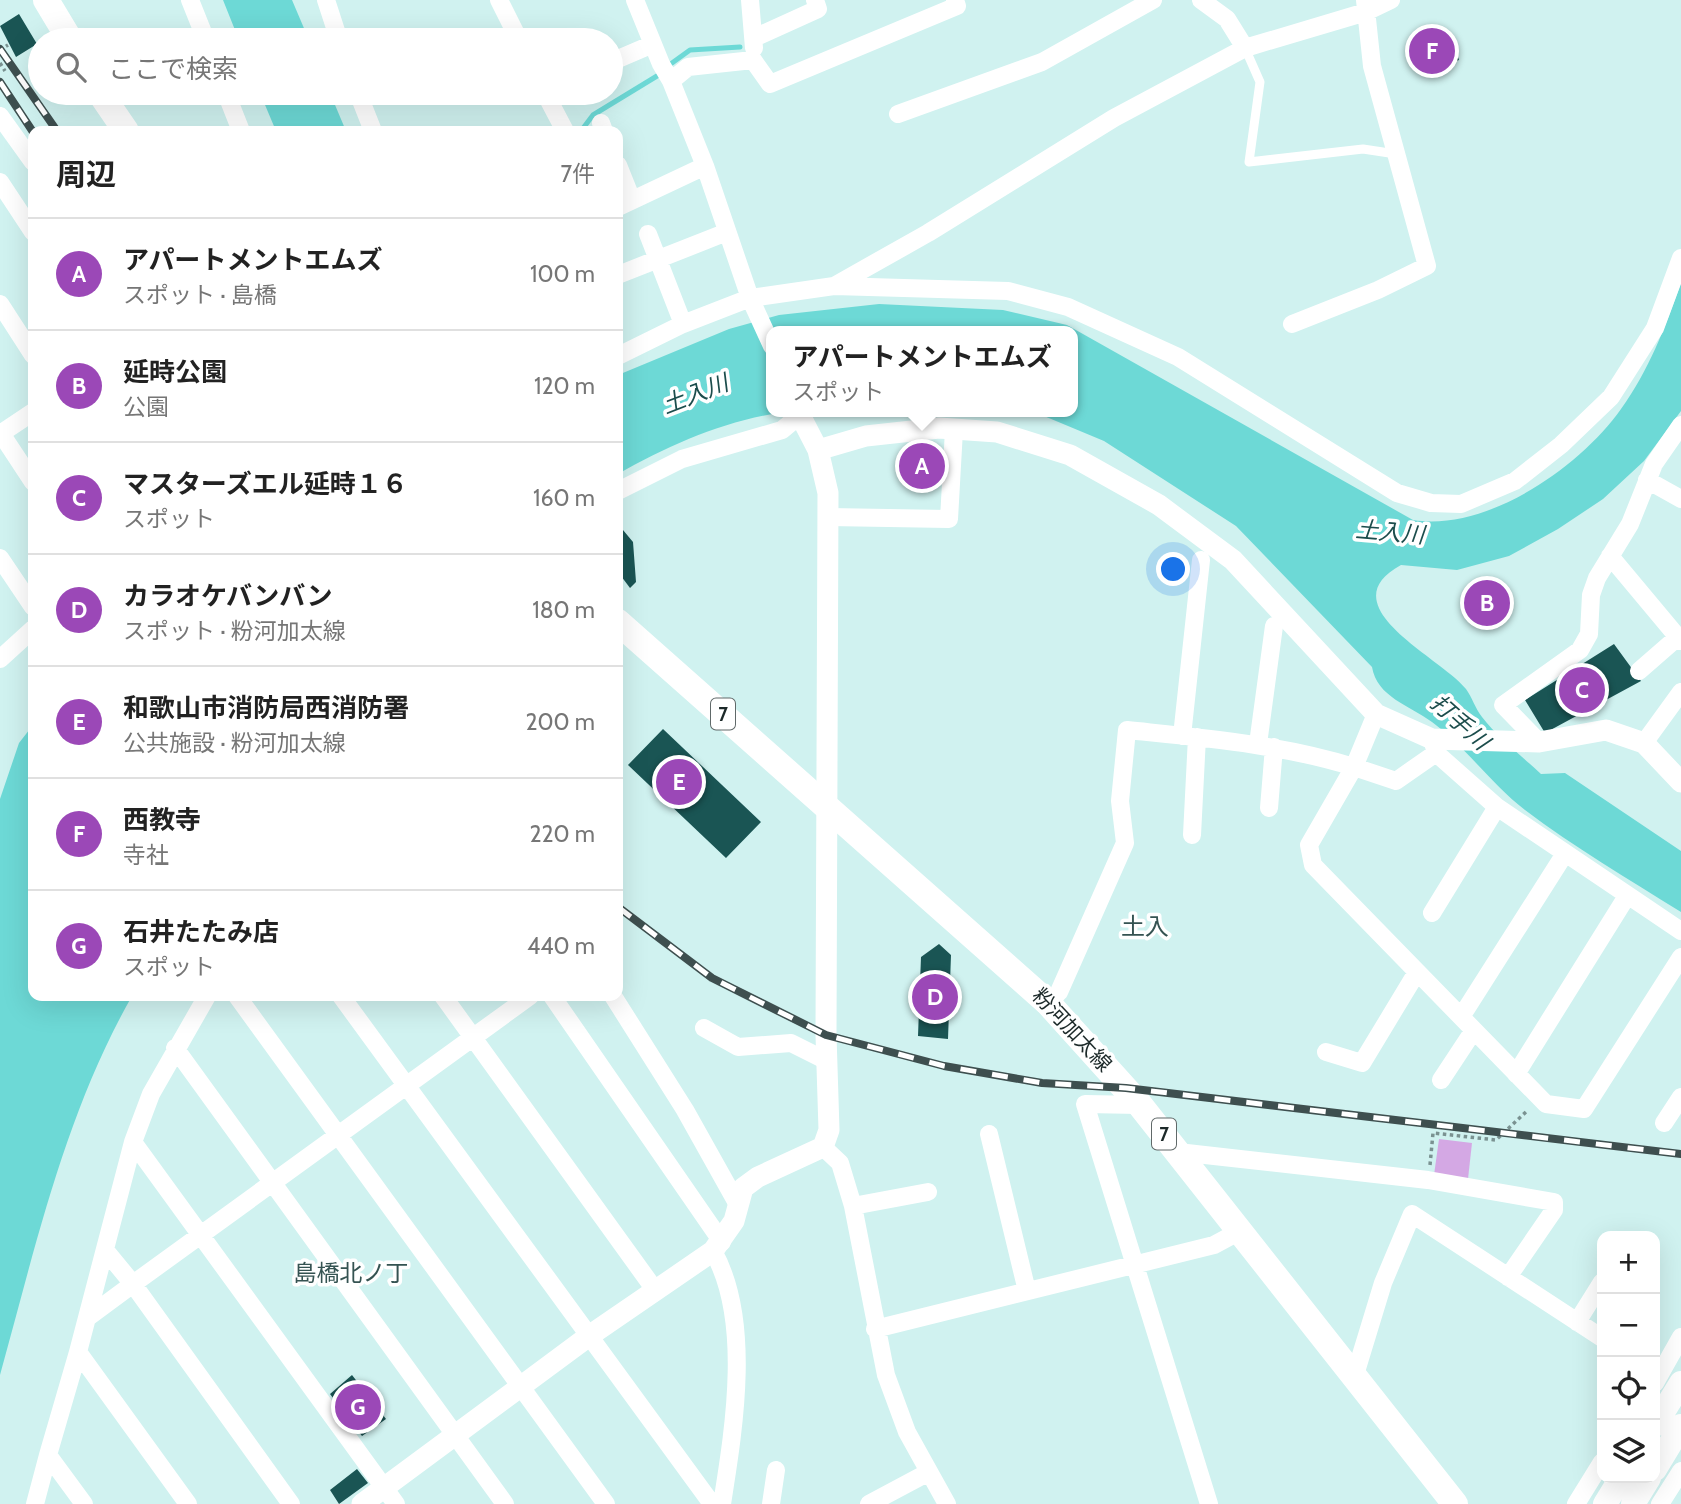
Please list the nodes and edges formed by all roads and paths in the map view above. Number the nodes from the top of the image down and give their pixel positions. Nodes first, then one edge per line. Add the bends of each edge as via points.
1 (46, 0) edge
2 (190, 0) edge
3 (326, 0) edge
4 (499, 0) edge
5 (635, 0) edge
6 (750, 0) edge
7 (815, 0) edge
8 (955, 0) edge
9 (1153, 0) edge
10 (1201, 0) edge
11 (1391, 0) edge
12 (1365, 6) edge
13 (63, 28) edge
14 (201, 28) edge
15 (336, 28) edge
16 (513, 28) edge
17 (756, 37) junction
18 (653, 44) junction
19 (8, 45) dead end
20 (1245, 48) junction
21 (0, 50) edge
22 (623, 57) edge
23 (753, 60) junction
24 (0, 63) edge
25 (5, 71) dead end
26 (671, 81) junction
27 (108, 105) edge
28 (231, 105) edge
29 (363, 105) edge
30 (551, 105) edge
31 (898, 114) dead end
32 (0, 116) edge
33 (123, 126) edge
34 (239, 126) edge
35 (371, 126) edge
36 (562, 126) edge
37 (1396, 154) junction
38 (28, 155) edge
39 (705, 166) junction
40 (0, 182) edge
41 (625, 203) edge
42 (28, 224) edge
43 (727, 232) junction
44 (648, 234) dead end
45 (1681, 258) edge
46 (658, 259) junction
47 (623, 273) edge
48 (834, 286) junction
49 (0, 304) edge
50 (753, 304) junction
51 (683, 324) junction
52 (1292, 324) dead end
53 (766, 333) edge
54 (28, 347) edge
55 (623, 354) edge
56 (28, 415) edge
57 (796, 417) edge
58 (802, 417) edge
59 (1681, 425) edge
60 (954, 430) junction
61 (0, 433) edge
62 (818, 450) junction
63 (28, 475) edge
64 (1647, 480) junction
65 (623, 488) edge
66 (1681, 499) edge
67 (828, 517) junction
68 (1609, 556) junction
69 (0, 558) edge
70 (1201, 560) dead end
71 (28, 600) edge
72 (623, 626) edge
73 (1274, 626) dead end
74 (28, 634) edge
75 (1679, 639) edge
76 (0, 659) edge
77 (1639, 671) dead end
78 (1681, 692) edge
79 (1376, 714) junction
80 (1190, 737) junction
81 (1539, 742) junction
82 (1644, 743) junction
83 (1438, 744) junction
84 (1266, 745) junction
85 (1354, 766) junction
86 (1681, 782) edge
87 (828, 806) junction
88 (1497, 807) junction
89 (1269, 808) dead end
90 (1192, 835) dead end
91 (1564, 855) junction
92 (1627, 896) junction
93 (1432, 913) dead end
94 (1681, 931) edge
95 (1681, 957) edge
96 (1417, 972) junction
97 (204, 1001) edge
98 (241, 1001) edge
99 (345, 1001) edge
100 (447, 1001) edge
101 (523, 1001) edge
102 (555, 1001) edge
103 (616, 1001) edge
104 (1048, 1003) junction
105 (1468, 1024) junction
106 (704, 1028) dead end
107 (473, 1037) junction
108 (175, 1048) junction
109 (1326, 1052) dead end
110 (827, 1061) junction
111 (1516, 1074) junction
112 (1441, 1080) dead end
113 (405, 1086) junction
114 (1681, 1097) edge
115 (1540, 1099) junction
116 (1140, 1105) junction
117 (1664, 1123) dead end
118 (989, 1134) dead end
119 (339, 1136) junction
120 (133, 1142) junction
121 (822, 1147) junction
122 (1178, 1152) junction
123 (1428, 1180) junction
124 (274, 1183) junction
125 (928, 1192) dead end
126 (737, 1203) junction
127 (853, 1206) junction
128 (1240, 1231) junction
129 (201, 1235) junction
130 (717, 1246) junction
131 (105, 1250) junction
132 (1136, 1265) junction
133 (1508, 1277) junction
134 (133, 1284) junction
135 (655, 1290) junction
136 (1597, 1290) edge
137 (1027, 1291) junction
138 (87, 1318) junction
139 (1577, 1322) junction
140 (875, 1329) junction
141 (1597, 1335) edge
142 (589, 1336) junction
143 (1681, 1337) edge
144 (78, 1352) junction
145 (1354, 1378) junction
146 (1666, 1379) edge
147 (520, 1386) junction
148 (1656, 1420) edge
149 (1681, 1426) edge
150 (455, 1434) junction
151 (47, 1455) junction
152 (1660, 1461) edge
153 (776, 1470) dead end
154 (1597, 1470) edge
155 (1681, 1471) edge
156 (929, 1472) junction
157 (1618, 1483) edge
158 (1646, 1483) edge
159 (390, 1496) edge
160 (35, 1504) edge
161 (84, 1504) edge
162 (188, 1504) edge
163 (291, 1504) edge
164 (362, 1504) edge
165 (505, 1504) edge
166 (606, 1504) edge
167 (712, 1504) edge
168 (722, 1504) edge
169 (771, 1504) edge
170 (869, 1504) edge
171 (947, 1504) edge
172 (1209, 1504) edge
173 (1455, 1504) edge
174 (1576, 1504) edge
175 (1605, 1504) edge
176 (1633, 1504) edge
177 (1660, 1504) edge

1 - 13 main road
2 - 14 street
3 - 15 street
4 - 16 street
5 - 18 street
6 - 17 street
7 - 17 street via 818,9
8 - 23 street via 957,6 770,84
9 - 31 street via 1042,62
10 - 20 street via 1227,19
11 - 12 street
12 - 20 street
12 - 37 street via 1372,66
17 - 23 street
18 - 22 street
18 - 26 street
19 - 21 path
20 - 37 lane via 1259,82 1249,162 1363,149
20 - 48 street via 1114,118
23 - 26 street via 688,67
24 - 25 path
26 - 39 street
27 - 33 main road
28 - 34 street
29 - 35 street
30 - 36 street
32 - 38 street
37 - 52 street via 1427,266
39 - 41 street
39 - 43 street
40 - 42 street
43 - 46 street
43 - 50 street
44 - 46 street
45 - 48 street via 1655,328 1611,397 1515,481 1461,504 1431,503 1397,493 1178,357 1068,307 1008,291
46 - 47 street
46 - 51 street
48 - 50 street
49 - 54 street
50 - 51 street
50 - 53 street
51 - 55 street
56 - 61 street
57 - 65 street via 782,430 682,459
58 - 62 street
59 - 64 street
60 - 62 street via 866,436
60 - 67 street via 949,519
60 - 79 street via 998,432 1070,455 1159,505 1233,560
61 - 63 street
62 - 67 street via 828,493
64 - 66 street
64 - 68 street via 1630,524
67 - 87 street
68 - 75 street
68 - 81 street via 1591,595 1589,634 1580,650 1503,705
69 - 71 street
70 - 80 street
72 - 87 main road, 粉河加太線 / 7
73 - 84 street
74 - 76 street
75 - 77 street
78 - 82 street
79 - 83 street
79 - 85 street
80 - 84 street
80 - 90 street
80 - 104 street via 1128,730 1120,802 1125,843 1059,992
81 - 82 street via 1606,730
81 - 83 street
82 - 86 street
83 - 85 street via 1396,781
83 - 88 street
84 - 85 street
84 - 89 street
85 - 96 street via 1309,845 1313,865
87 - 104 main road, 粉河加太線 / 7
87 - 110 street
88 - 91 street
88 - 93 street
91 - 92 street
91 - 105 street
92 - 94 street
92 - 111 street
95 - 115 street via 1584,1109 1546,1104
96 - 105 street
96 - 109 street via 1362,1063
97 - 108 street
98 - 119 street
99 - 113 street
100 - 107 street
101 - 107 street
102 - 130 street
103 - 126 street
104 - 116 main road, 粉河加太線 / 7
105 - 111 street
105 - 112 street
106 - 110 street via 738,1047 791,1043
107 - 113 street
107 - 135 street
108 - 120 street
108 - 124 street
110 - 121 street via 829,1130
111 - 115 street
113 - 119 street
113 - 142 street
114 - 117 street
115 - 123 path via 1496,1140 1433,1133
116 - 122 main road, 粉河加太線 / 7
116 - 132 street via 1086,1104
118 - 137 street
119 - 124 street
119 - 147 street
120 - 129 street
120 - 131 street
121 - 126 street via 758,1177 743,1188
121 - 127 street via 840,1163
122 - 123 street
122 - 128 main road, 粉河加太線 / 7
123 - 133 street via 1554,1202 1554,1210
124 - 129 street
124 - 150 street
125 - 127 street
126 - 130 street via 734,1221
127 - 140 street
128 - 132 street via 1214,1245
128 - 145 main road, 粉河加太線 / 7
129 - 134 street
129 - 159 street
130 - 135 street
130 - 168 street via 731,1292 738,1344
131 - 134 street
131 - 138 street
132 - 137 street
132 - 172 street
133 - 139 street
133 - 145 street via 1412,1214 1382,1283
134 - 138 street
134 - 163 street
135 - 142 street
136 - 139 street
137 - 140 street
138 - 144 street
139 - 141 street
140 - 156 street via 906,1432
142 - 147 street
142 - 167 street
143 - 146 street
144 - 151 street
144 - 162 street
145 - 173 main road, 粉河加太線 / 7
146 - 148 main road
147 - 150 street
147 - 166 street
149 - 152 main road
150 - 159 street
150 - 165 street
151 - 160 street
151 - 161 street
153 - 169 street
154 - 174 street
155 - 177 street
156 - 170 street
156 - 171 street
157 - 175 main road
158 - 176 main road
159 - 164 street

